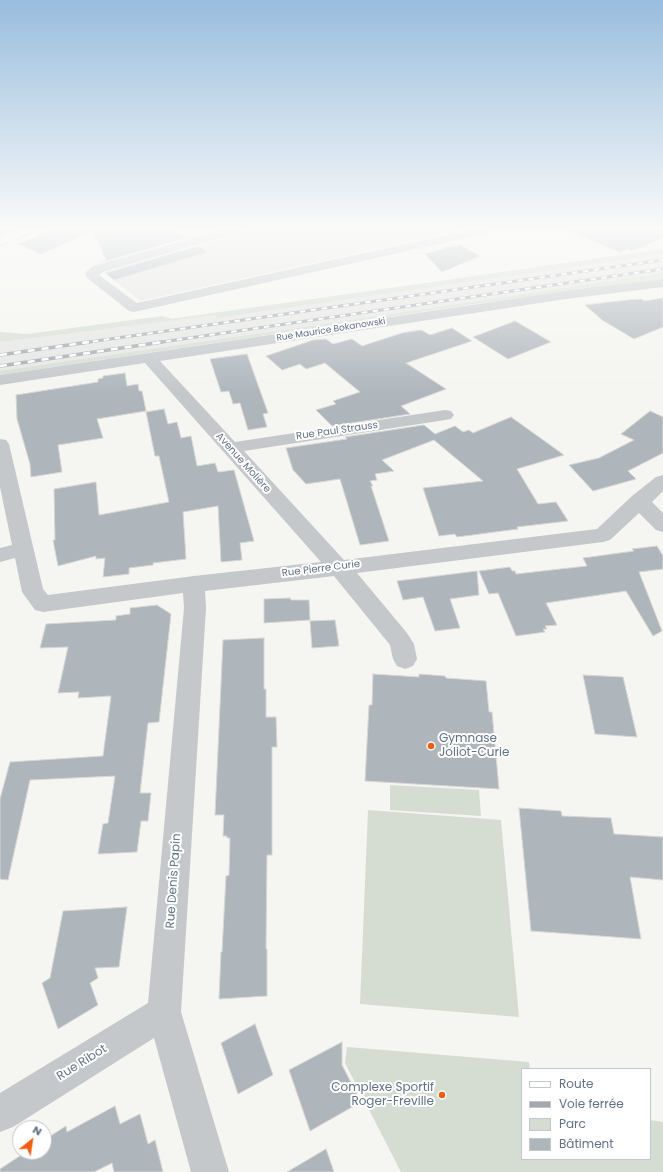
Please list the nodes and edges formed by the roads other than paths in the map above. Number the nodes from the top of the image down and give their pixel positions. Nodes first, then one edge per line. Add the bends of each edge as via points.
1 (103, 285) edge
2 (239, 285) edge
3 (641, 285) edge
4 (148, 357) junction
5 (0, 380) edge
6 (444, 415) dead end
7 (0, 444) edge
8 (229, 448) junction
9 (663, 481) edge
10 (639, 501) junction
11 (663, 525) edge
12 (23, 549) junction
13 (0, 555) edge
14 (339, 568) junction
15 (194, 584) junction
16 (405, 659) dead end
17 (164, 1012) junction
18 (0, 1114) edge
19 (210, 1172) edge

1 - 2 street via 134,308
3 - 4 street, Rue Maurice Bokanowski
4 - 5 street, Rue Maurice Bokanowski
4 - 8 street, Avenue Molière
6 - 8 street, Rue Paul Strauss
7 - 12 street
8 - 14 street, Avenue Molière
9 - 10 street, Rue Pierre Curie
10 - 11 street
10 - 14 street, Rue Pierre Curie via 603,535
12 - 13 street
12 - 15 street, Rue Pierre Curie via 33,592 43,604
14 - 15 street, Rue Pierre Curie
14 - 16 street, Avenue Molière via 402,644
15 - 17 street, Rue Denis Papin via 195,608
17 - 18 street, Rue Ribot
17 - 19 street, Rue Denis Papin

